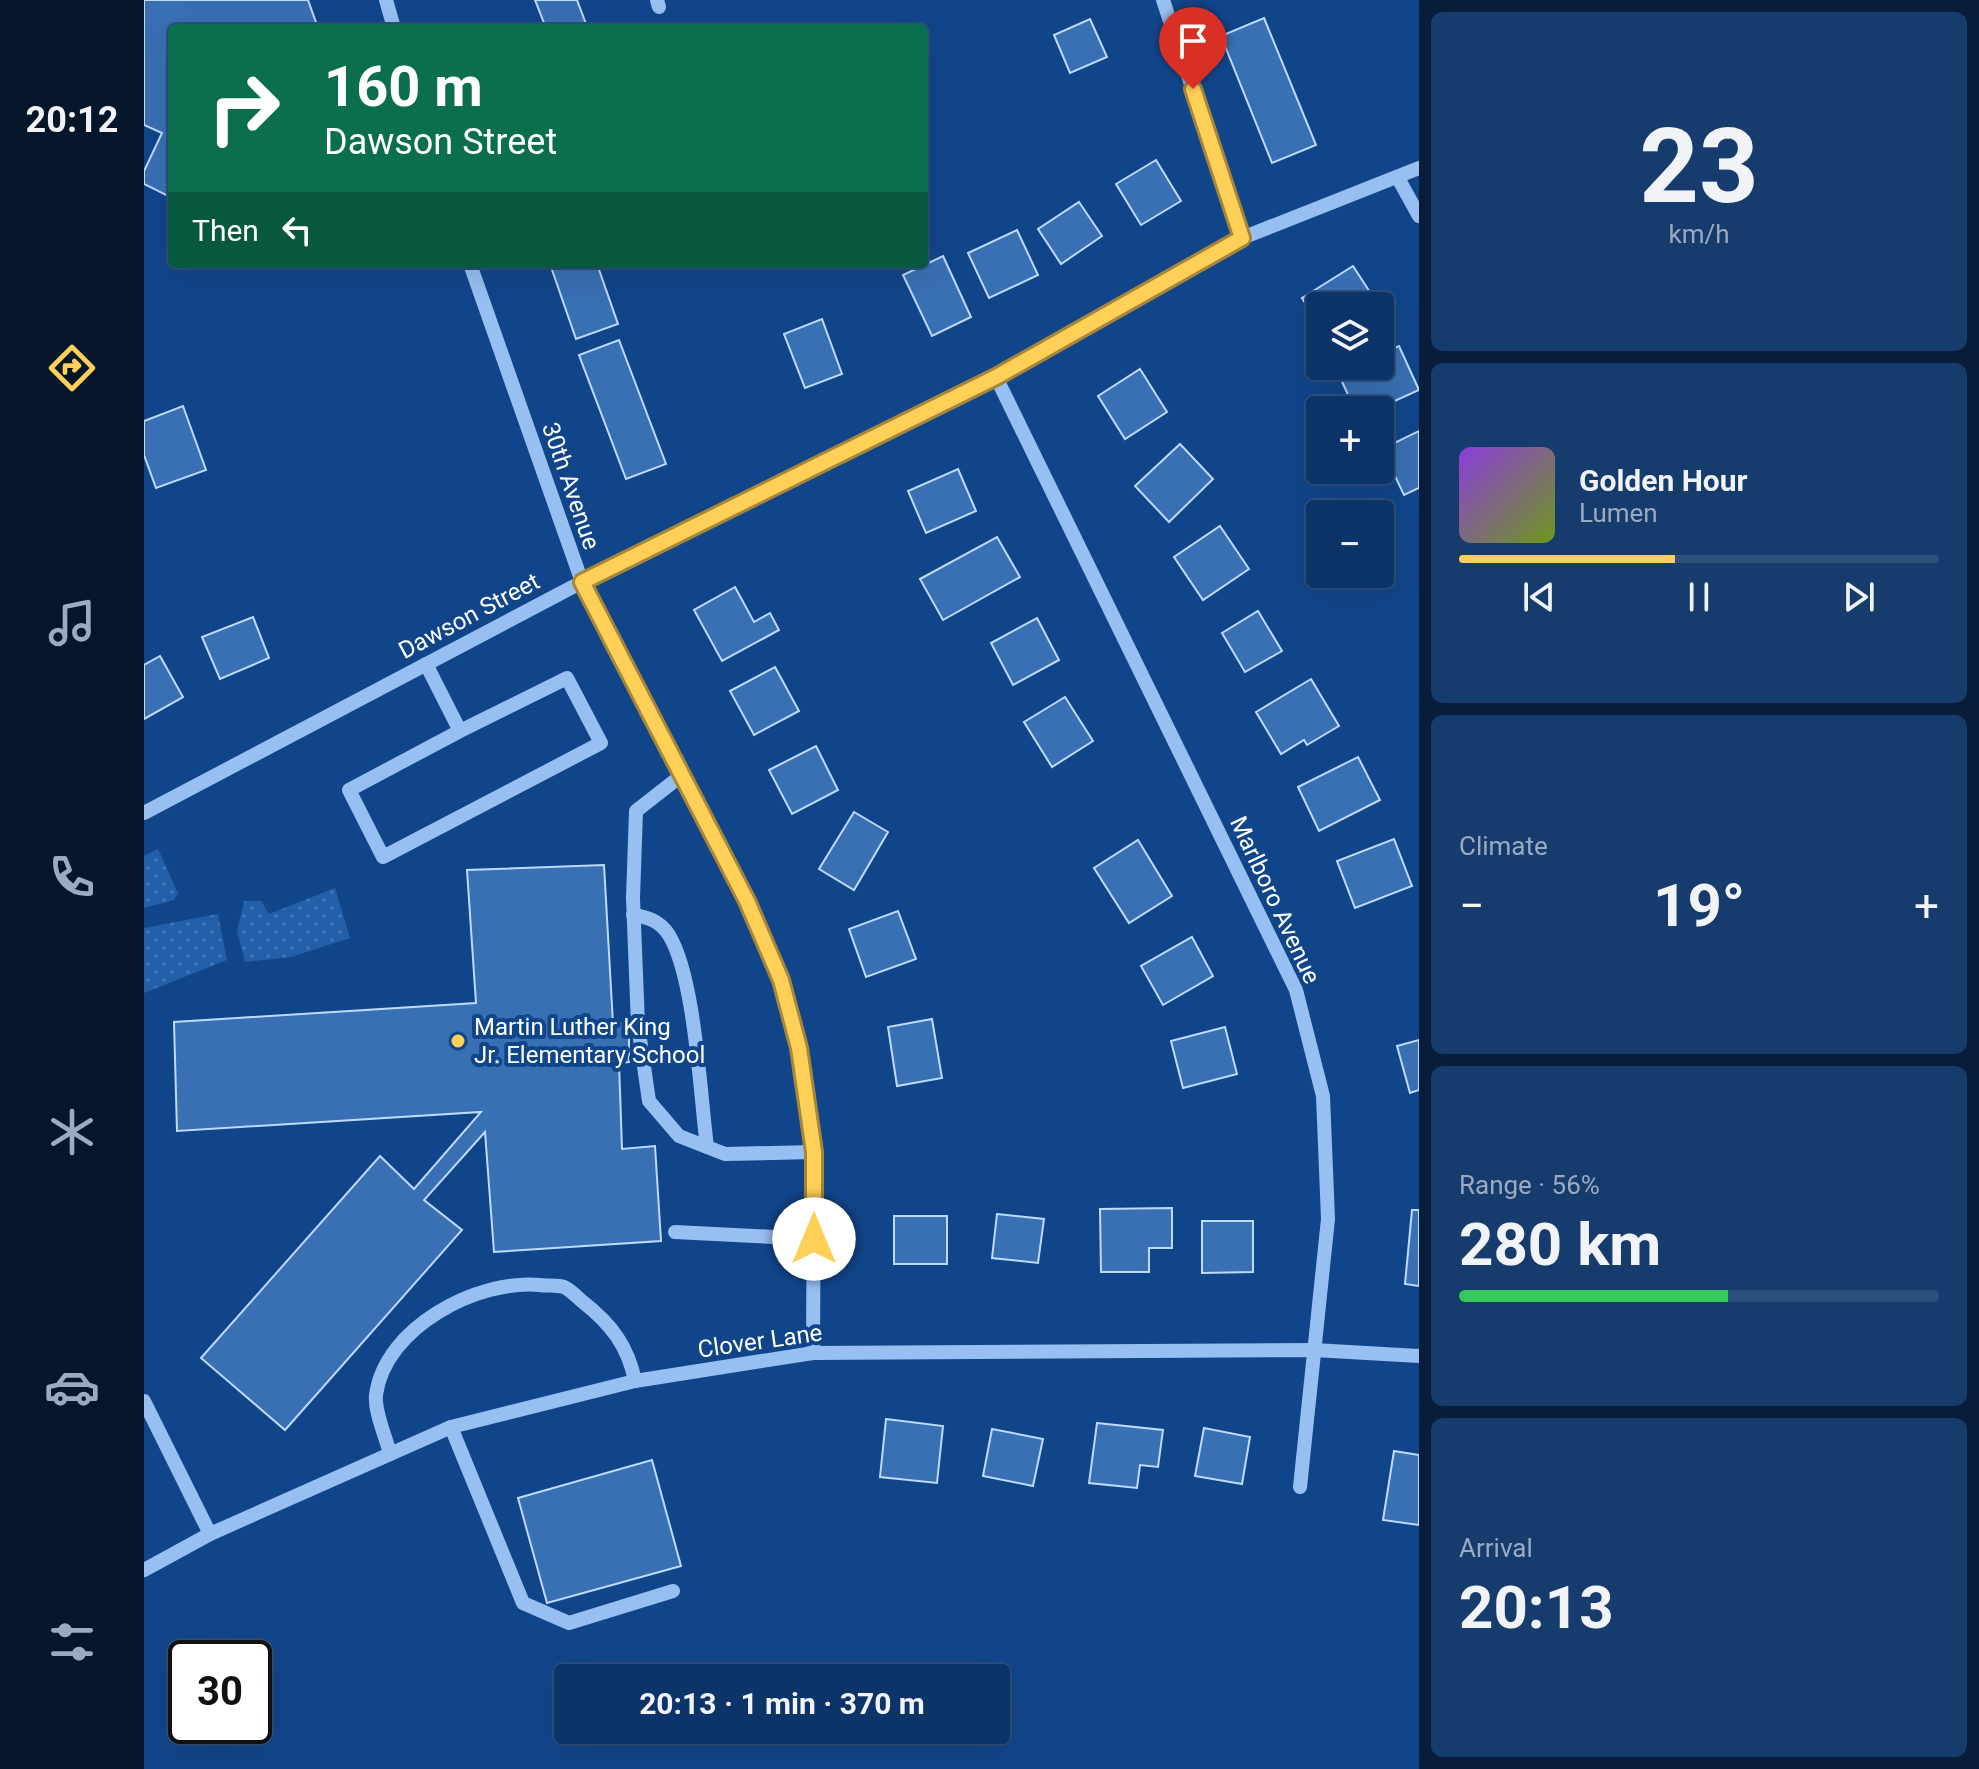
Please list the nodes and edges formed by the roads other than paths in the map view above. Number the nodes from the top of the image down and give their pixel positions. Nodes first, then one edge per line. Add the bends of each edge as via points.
1 (386, 0) edge
2 (1163, 0) edge
3 (393, 24) edge
4 (1419, 168) edge
5 (1398, 178) junction
6 (1419, 216) edge
7 (1242, 238) junction
8 (471, 268) edge
9 (996, 377) junction
10 (582, 582) junction
11 (426, 664) junction
12 (460, 731) junction
13 (682, 775) junction
14 (144, 813) edge
15 (633, 915) junction
16 (707, 1147) junction
17 (814, 1152) junction
18 (675, 1232) dead end
19 (814, 1239) junction
20 (1314, 1350) junction
21 (813, 1353) junction
22 (1419, 1356) edge
23 (635, 1381) junction
24 (144, 1401) edge
25 (451, 1427) junction
26 (390, 1454) junction
27 (1300, 1487) dead end
28 (210, 1534) junction
29 (144, 1570) edge
30 (673, 1591) dead end

1 - 3 street
2 - 7 street
4 - 5 street, Dawson Street
5 - 6 street
5 - 7 street, Dawson Street
7 - 9 street, Dawson Street
8 - 10 street, 30th Avenue
9 - 10 street, Dawson Street
9 - 20 street, Marlboro Avenue via 1296,990 1323,1096 1328,1219
10 - 11 street, Dawson Street
10 - 13 street, 30th Avenue
11 - 12 street
11 - 14 street, Dawson Street
12 - 12 street via 349,790 383,857 601,743 567,678
13 - 15 street via 636,811
13 - 17 street, 30th Avenue via 781,980 799,1048
15 - 16 street via 651,918 668,934 684,971
15 - 16 street via 639,1040 649,1101 679,1136
16 - 17 street via 725,1154
17 - 19 street, 30th Avenue
18 - 19 street
19 - 21 street, 30th Avenue
20 - 21 street, Clover Lane
20 - 22 street, Clover Lane
20 - 27 street, Marlboro Avenue
21 - 23 street, Clover Lane
23 - 25 street, Clover Lane
23 - 26 street via 626,1347 603,1317 564,1287 529,1284 483,1291 438,1311 400,1345 382,1375 375,1397
24 - 28 street
25 - 26 street, Clover Lane
25 - 30 street via 523,1603 569,1623
26 - 28 street, Clover Lane
28 - 29 street, Clover Lane

